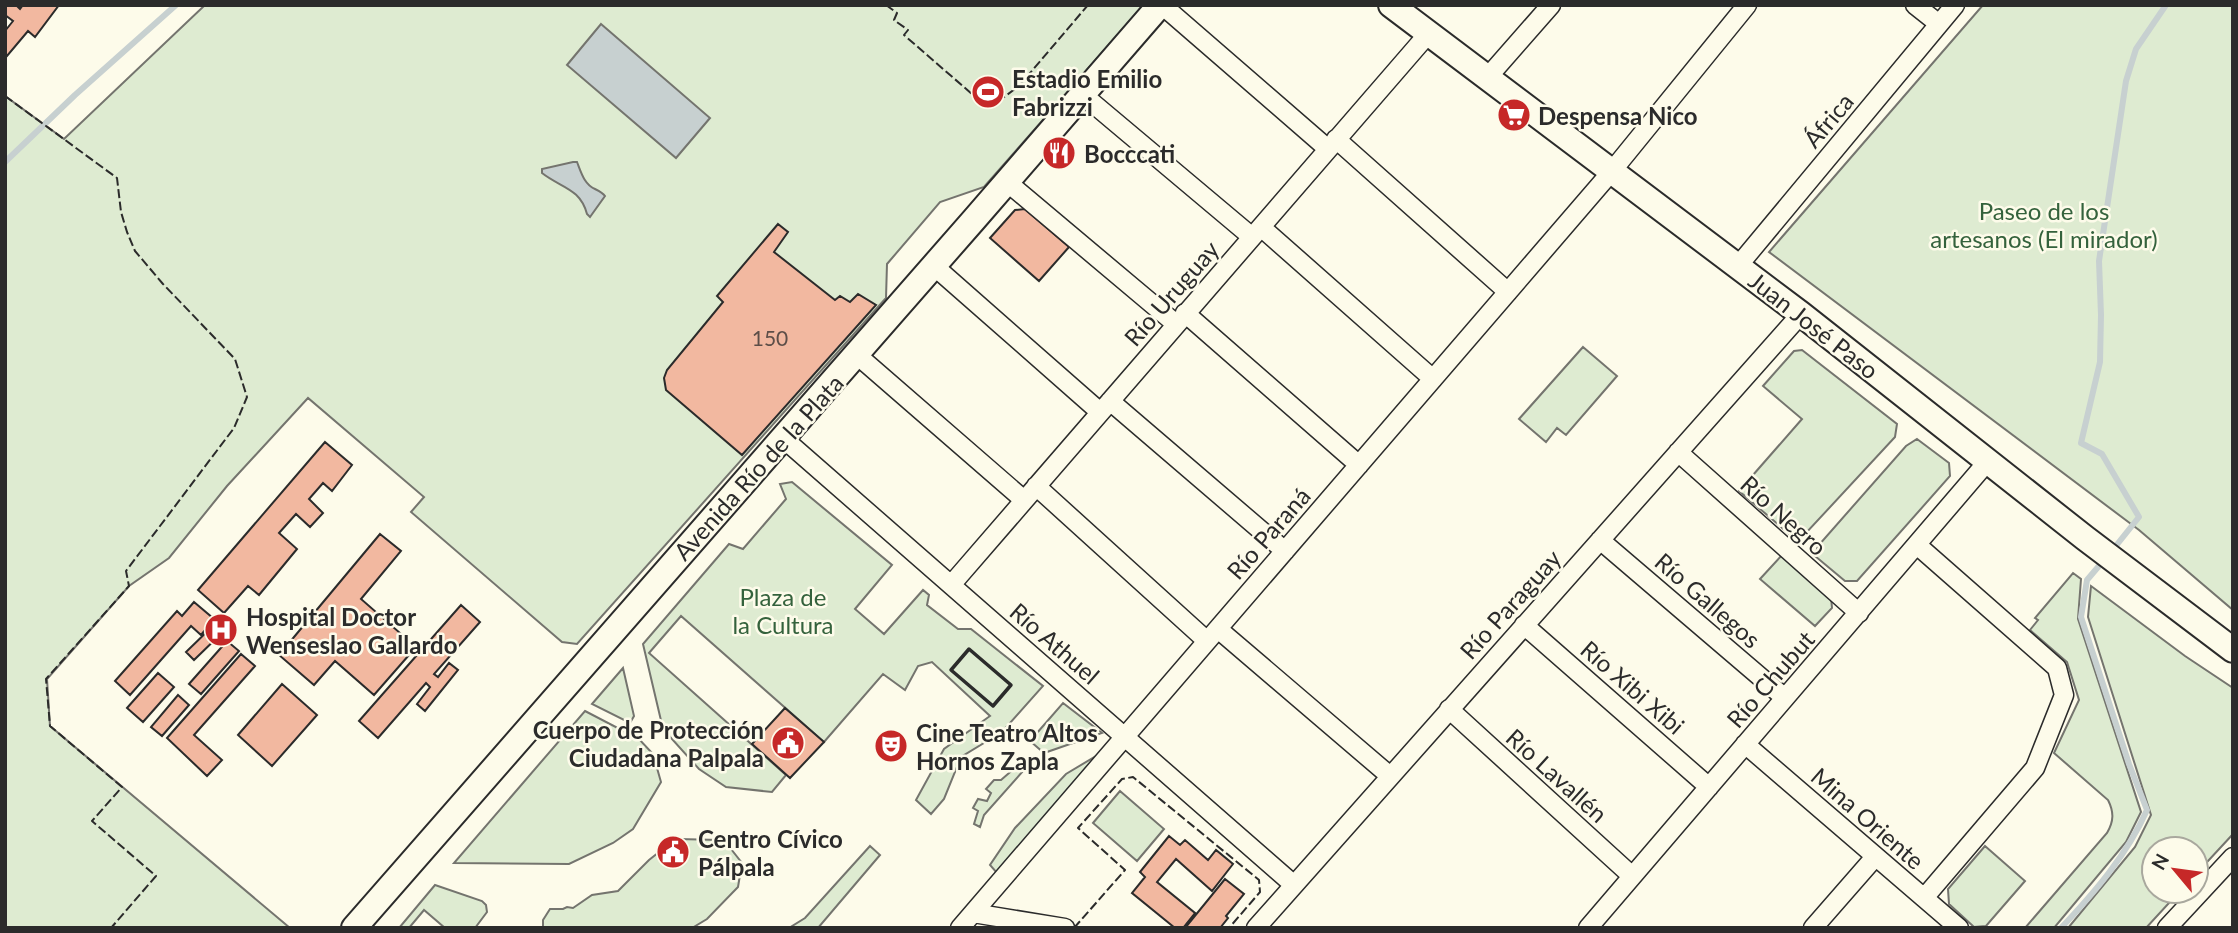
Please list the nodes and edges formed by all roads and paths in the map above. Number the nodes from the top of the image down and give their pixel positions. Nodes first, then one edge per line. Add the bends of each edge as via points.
1 (1161, 5) edge
2 (1391, 5) edge
3 (1551, 5) edge
4 (1747, 5) edge
5 (1915, 5) edge
6 (1955, 5) edge
7 (1940, 24) junction
8 (1428, 34) junction
9 (1487, 78) junction
10 (1083, 94) junction
11 (1332, 144) junction
12 (1612, 171) junction
13 (1007, 182) junction
14 (1256, 232) junction
15 (934, 266) junction
16 (1738, 267) junction
17 (1508, 292) junction
18 (1801, 314) junction
19 (1181, 319) junction
20 (857, 355) junction
21 (1433, 379) junction
22 (1105, 407) junction
23 (784, 439) junction
24 (1678, 453) junction
25 (1988, 461) junction
26 (1359, 465) junction
27 (1030, 493) junction
28 (1600, 540) junction
29 (1917, 545) junction
30 (1285, 551) junction
31 (951, 585) junction
32 (1859, 613) junction
33 (1524, 625) junction
34 (1212, 635) junction
35 (2233, 650) edge
36 (1785, 698) junction
37 (1449, 709) junction
38 (1125, 736) junction
39 (1745, 744) junction
40 (1390, 776) junction
41 (1709, 787) junction
42 (1875, 857) junction
43 (2233, 857) edge
44 (1632, 876) junction
45 (1294, 884) junction
46 (1924, 898) junction
47 (973, 913) junction
48 (354, 928) edge
49 (960, 928) edge
50 (1065, 928) edge
51 (1256, 928) edge
52 (1588, 928) edge
53 (1813, 928) edge
54 (1959, 928) edge
55 (2167, 928) edge

1 - 10 main road, Avenida Río de la Plata
1 - 11 street
2 - 8 main road, Juan José Paso
3 - 9 street
4 - 12 street, Río Paraná
5 - 7 street
6 - 7 street, África
7 - 16 street, África
8 - 9 main road, Juan José Paso
8 - 11 street, Río Uruguay
9 - 12 main road, Juan José Paso
10 - 13 main road, Avenida Río de la Plata
10 - 14 street
11 - 14 street, Río Uruguay
11 - 17 street
12 - 16 main road, Juan José Paso
12 - 17 street, Río Paraná
13 - 15 main road, Avenida Río de la Plata
13 - 19 street
14 - 19 street, Río Uruguay
14 - 21 street
15 - 20 main road, Avenida Río de la Plata
15 - 22 street
16 - 18 main road, Juan José Paso
17 - 21 street, Río Paraná
18 - 24 street, Río Paraguay
18 - 25 main road, Juan José Paso
19 - 22 street, Río Uruguay
19 - 26 street
20 - 23 main road, Avenida Río de la Plata
20 - 27 street
21 - 26 street, Río Paraná
22 - 27 street, Río Uruguay
22 - 30 street
23 - 31 street, Río Athuel
23 - 48 main road, Avenida Río de la Plata
24 - 28 street, Río Paraguay
24 - 32 street, Río Negro
25 - 29 street, Río Chubut
25 - 35 main road, Juan José Paso
26 - 30 street, Río Paraná
27 - 31 street, Río Uruguay
27 - 34 street
28 - 33 street, Río Paraguay
28 - 36 street, Río Gallegos
29 - 32 street, Río Chubut
29 - 46 street via 2057,668 2064,695 2035,768
30 - 34 street, Río Paraná
31 - 38 street, Río Athuel
32 - 36 street, Río Chubut
33 - 37 street, Río Paraguay
33 - 41 street, Río Xibi Xibi
34 - 38 street, Río Paraná
34 - 40 street
36 - 39 street, Río Chubut
37 - 40 street, Río Paraguay
37 - 44 street, Río Lavallén
38 - 45 street, Río Athuel
38 - 47 street, Río Paraná
39 - 41 street, Río Chubut
39 - 42 street, Mina Oriente
40 - 45 street, Río Paraguay
41 - 44 street, Río Chubut
42 - 46 street, Mina Oriente
42 - 53 street
43 - 55 street
44 - 52 street, Río Chubut
45 - 51 street, Río Paraguay
46 - 54 street, Mina Oriente
47 - 49 street, Río Paraná
47 - 50 street

